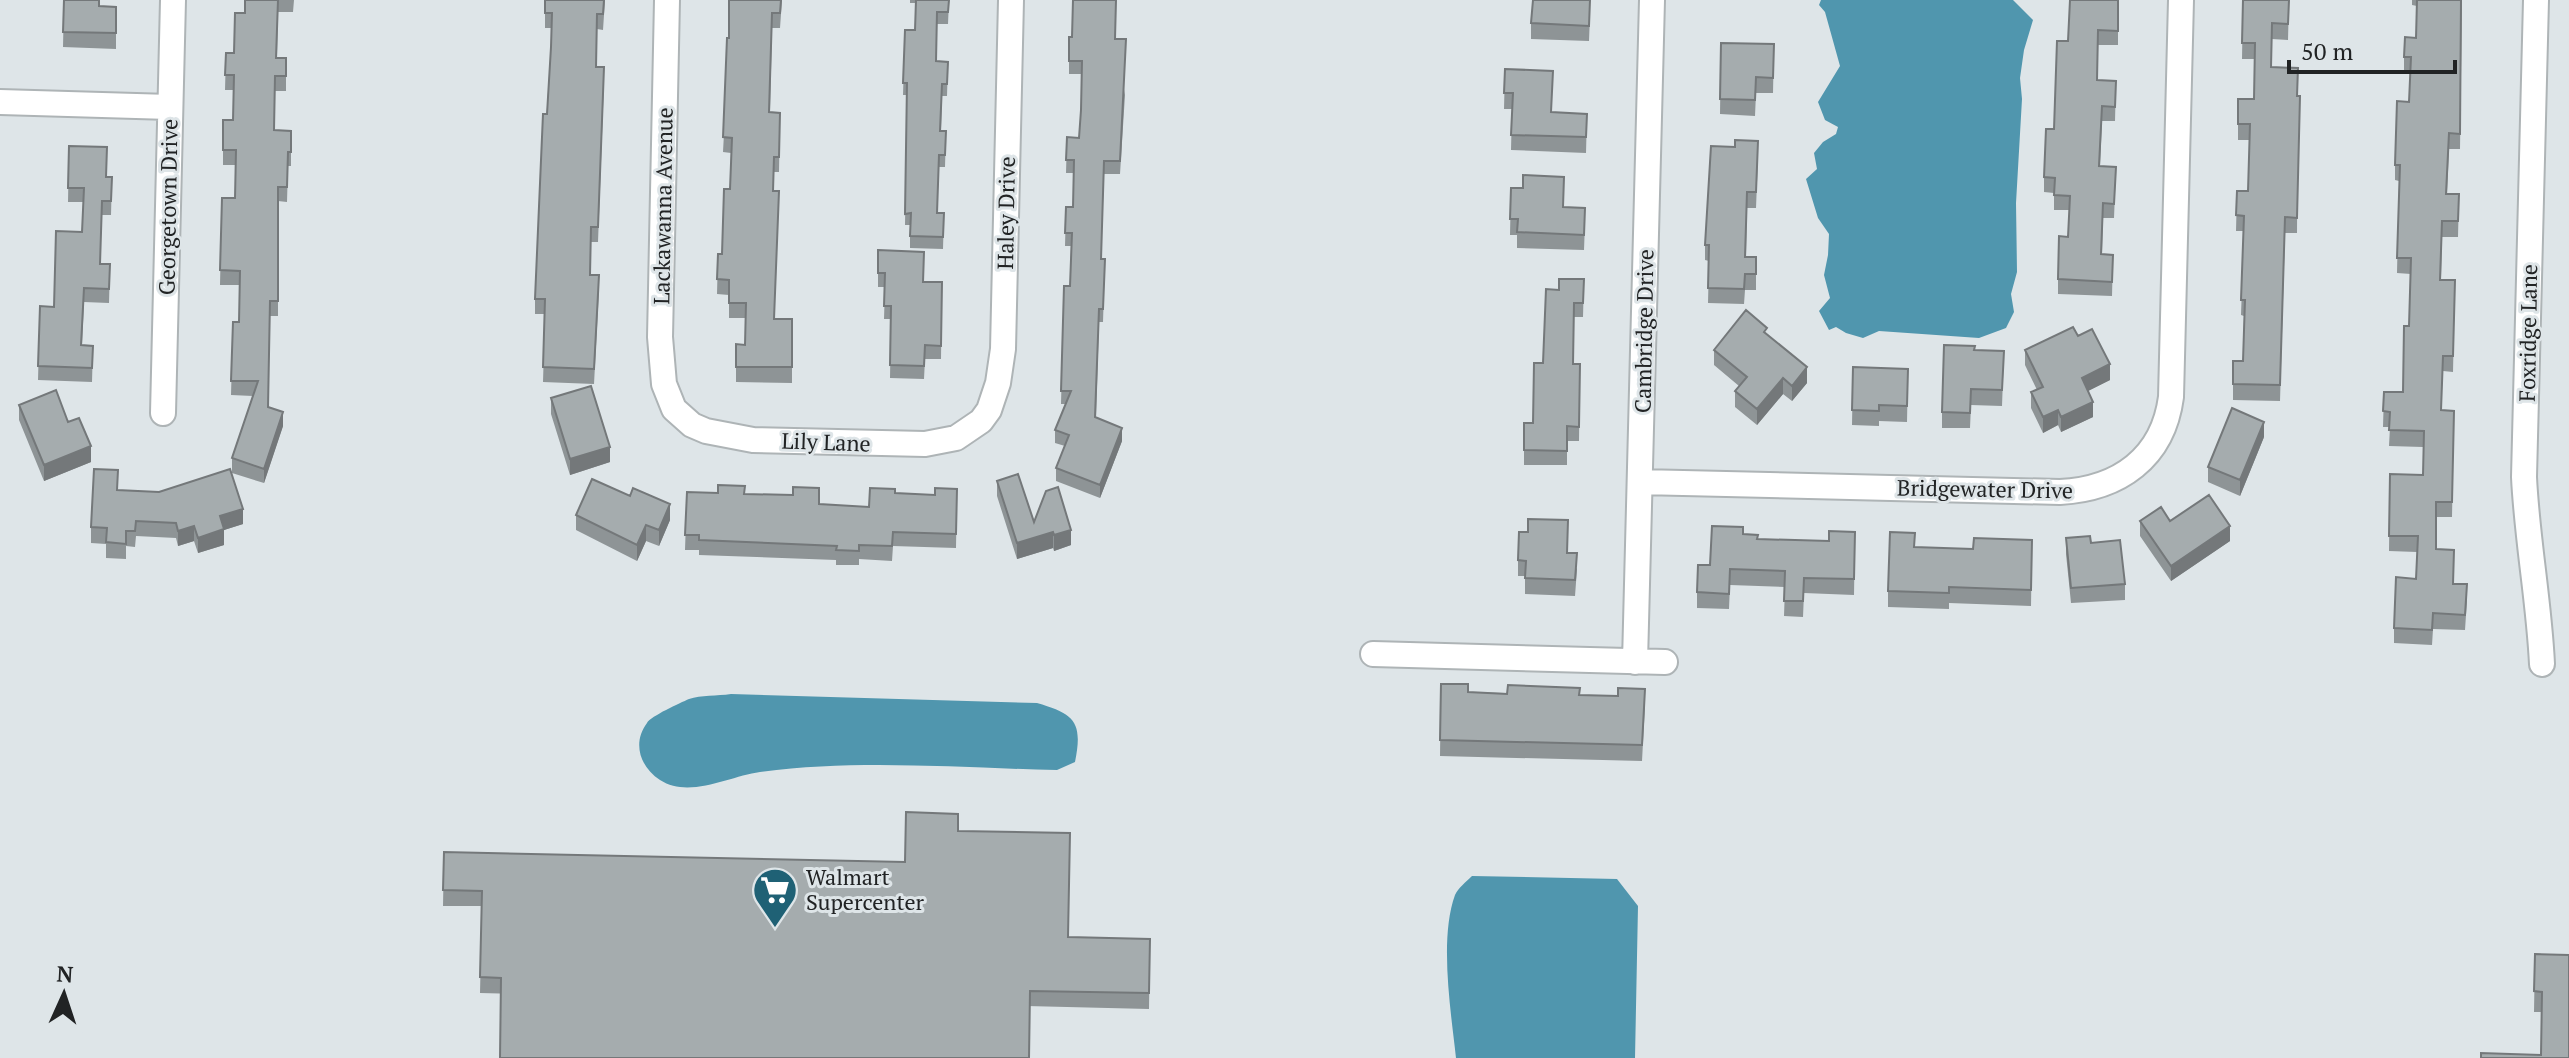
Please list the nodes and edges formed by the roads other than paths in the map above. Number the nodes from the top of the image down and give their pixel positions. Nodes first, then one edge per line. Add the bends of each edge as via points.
1 (173, 0) edge
2 (667, 0) edge
3 (1011, 0) edge
4 (1652, 0) edge
5 (2181, 0) edge
6 (2536, 0) edge
7 (0, 102) edge
8 (170, 107) junction
9 (674, 409) joint
10 (163, 413) dead end
11 (981, 421) joint
12 (1640, 482) junction
13 (1373, 654) dead end
14 (1635, 662) junction
15 (1665, 662) dead end
16 (2542, 664) dead end

1 - 8 street, Georgetown Drive
2 - 9 street, Lackawanna Avenue via 660,337 664,384
3 - 11 street, Haley Drive via 1003,349 995,397
4 - 12 street, Cambridge Drive
5 - 12 street, Bridgewater Drive via 2171,397 2160,434 2138,463 2105,485 2060,492
6 - 16 street, Foxridge Lane via 2524,477
7 - 8 street
8 - 10 street, Georgetown Drive
9 - 11 street, Lily Lane via 706,431 753,440 925,444 956,438
12 - 14 street, Cambridge Drive
13 - 14 street
14 - 15 street

